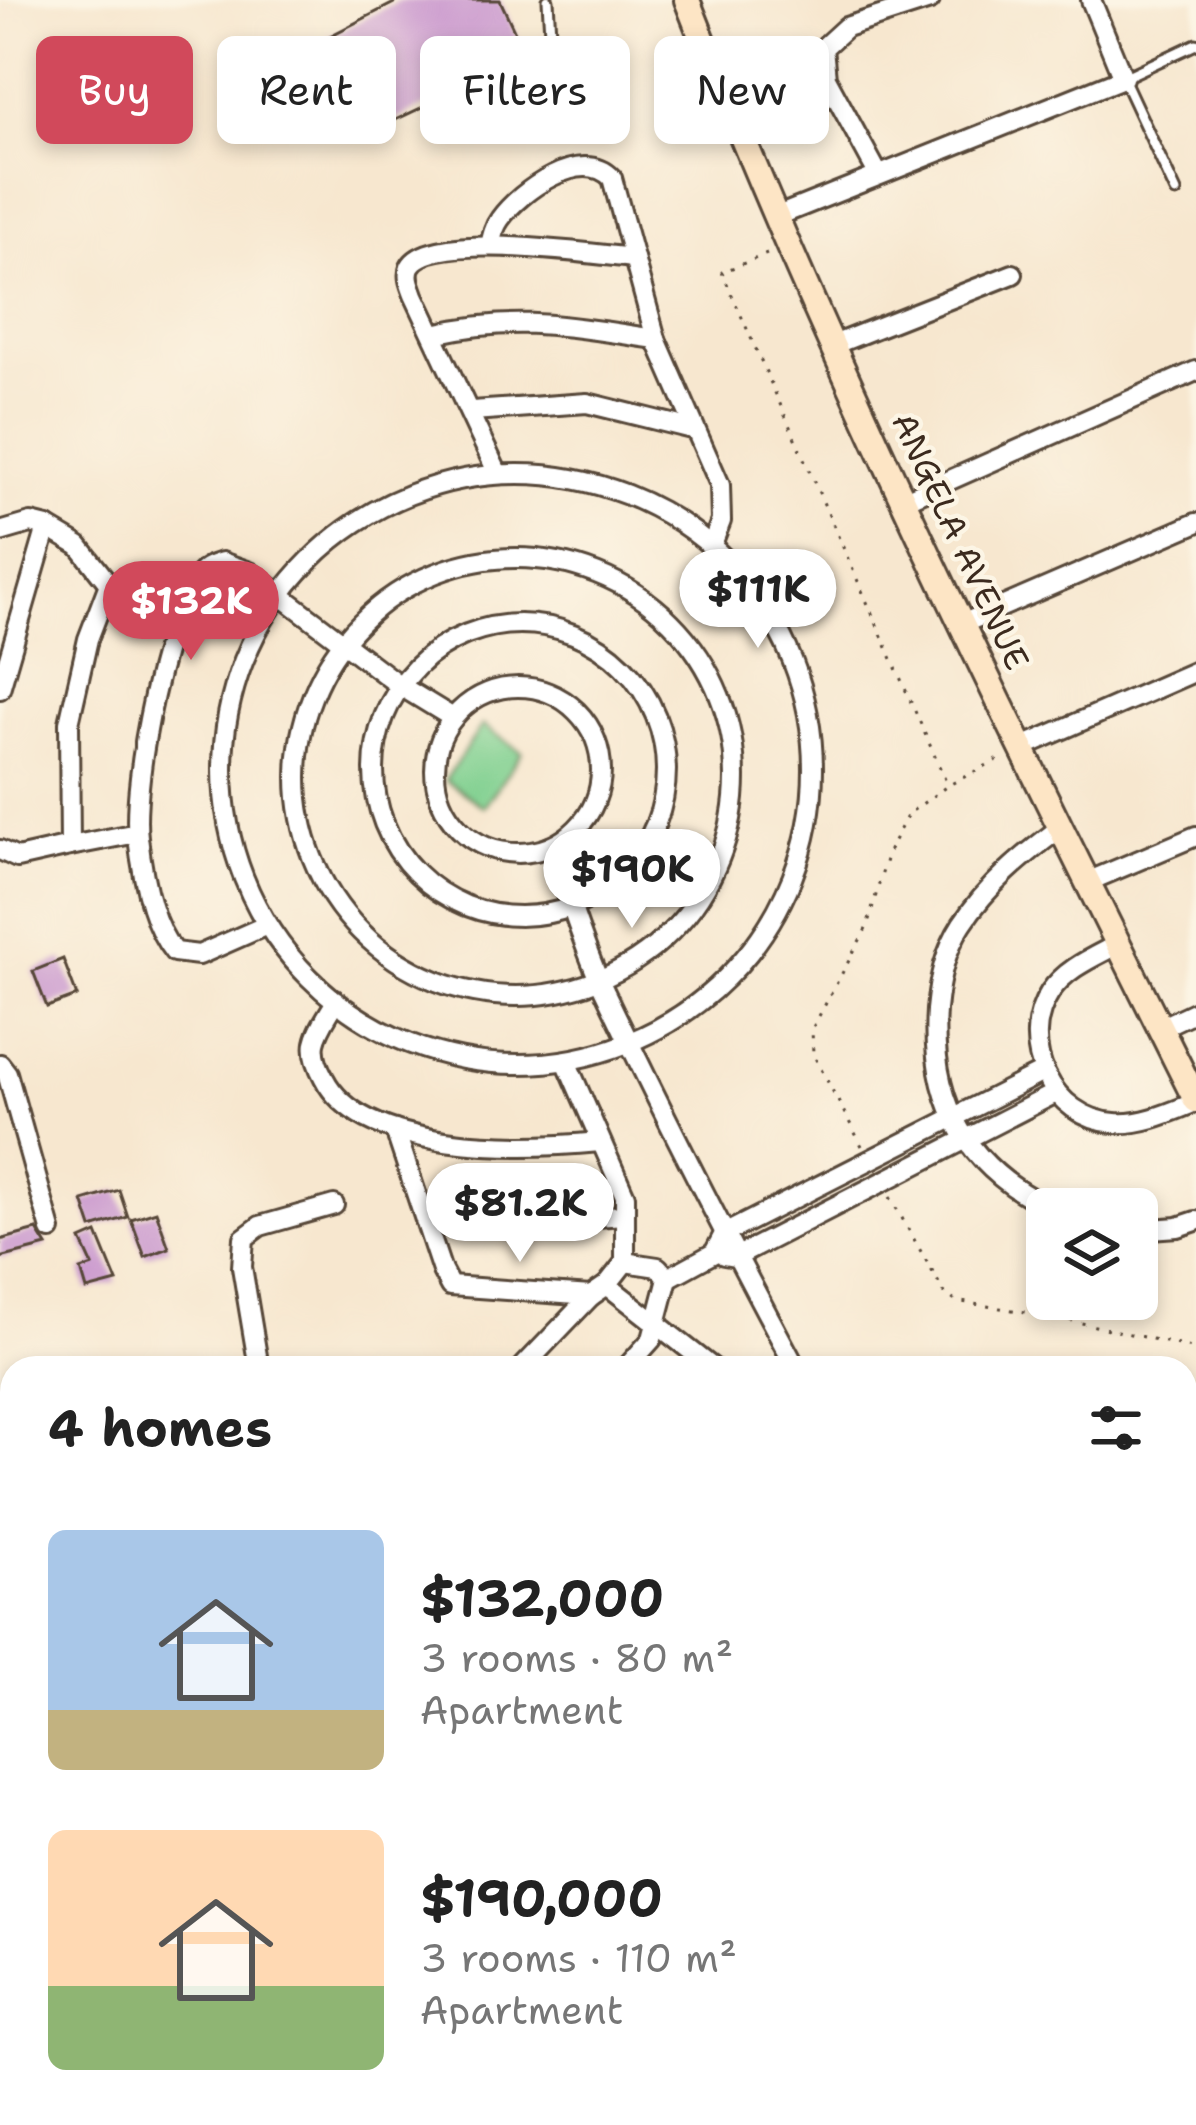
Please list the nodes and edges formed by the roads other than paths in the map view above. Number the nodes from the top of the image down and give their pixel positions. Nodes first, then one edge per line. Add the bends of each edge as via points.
1 (548, 0) edge
2 (687, 0) edge
3 (930, 0) edge
4 (1090, 0) edge
5 (550, 36) edge
6 (1196, 44) edge
7 (1123, 77) junction
8 (878, 174) junction
9 (1176, 192) dead end
10 (776, 217) junction
11 (490, 246) junction
12 (634, 258) junction
13 (1013, 274) dead end
14 (433, 334) junction
15 (656, 339) junction
16 (833, 345) junction
17 (1196, 371) edge
18 (472, 411) junction
19 (692, 429) junction
20 (499, 474) junction
21 (905, 500) junction
22 (1196, 523) edge
23 (47, 526) junction
24 (0, 532) edge
25 (710, 548) junction
26 (109, 584) junction
27 (278, 592) junction
28 (962, 624) junction
29 (171, 626) junction
30 (341, 641) junction
31 (1196, 671) edge
32 (399, 686) junction
33 (0, 689) edge
34 (453, 718) junction
35 (1020, 748) junction
36 (1060, 828) junction
37 (137, 833) junction
38 (1196, 836) edge
39 (70, 846) junction
40 (550, 847) junction
41 (0, 850) edge
42 (1087, 882) junction
43 (574, 905) junction
44 (267, 925) junction
45 (1118, 944) junction
46 (600, 981) junction
47 (336, 1001) junction
48 (1196, 1011) edge
49 (1160, 1028) junction
50 (632, 1042) junction
51 (566, 1061) junction
52 (0, 1064) edge
53 (1043, 1072) junction
54 (1057, 1094) junction
55 (1196, 1101) edge
56 (952, 1117) junction
57 (395, 1130) junction
58 (964, 1140) junction
59 (600, 1142) junction
60 (1026, 1195) edge
61 (334, 1205) dead end
62 (623, 1214) junction
63 (426, 1217) junction
64 (1196, 1222) edge
65 (1158, 1228) edge
66 (51, 1230) dead end
67 (724, 1234) junction
68 (714, 1253) junction
69 (736, 1257) junction
70 (625, 1262) junction
71 (668, 1278) junction
72 (599, 1291) junction
73 (654, 1321) junction
74 (257, 1356) edge
75 (534, 1356) edge
76 (637, 1356) edge
77 (698, 1356) edge
78 (790, 1356) edge

1 - 5 lane
2 - 10 main road, ANGELA AVENUE
3 - 8 street via 846,28 823,48 826,78
4 - 7 street
6 - 7 lane
7 - 8 street
7 - 9 lane
8 - 10 street
10 - 16 main road, ANGELA AVENUE
11 - 12 street
11 - 12 street via 509,207 548,178 597,168 612,178
11 - 14 street via 426,254 411,266 410,283
12 - 15 street
13 - 16 street
14 - 15 street via 519,321
14 - 18 street
15 - 19 street
16 - 21 main road, ANGELA AVENUE
17 - 21 street
18 - 19 street via 587,403
18 - 20 street
19 - 25 street via 720,485 721,520
20 - 25 street via 604,487 672,518
20 - 27 street via 450,482 371,512
21 - 28 main road, ANGELA AVENUE
22 - 28 street
23 - 24 street
23 - 26 street via 79,546
23 - 33 street
25 - 50 street via 756,595 793,662 812,736 812,812 791,886 753,951 698,1004
26 - 29 street
26 - 39 street via 69,723
27 - 29 street via 222,562 204,569
27 - 30 street
27 - 44 street via 240,667 223,745 227,824
28 - 35 main road, ANGELA AVENUE
29 - 37 street via 142,758
30 - 32 street
30 - 46 street via 317,681 296,759 305,839 343,911 404,965 479,994 520,997
30 - 46 street via 384,601 441,570 536,558 628,589 699,656 734,746 726,842 679,926
31 - 35 street
32 - 34 street
32 - 43 street via 382,718 374,790 403,857 428,884 495,914
32 - 43 street via 439,647 516,623 595,645 636,682 660,731 660,813 634,861
34 - 40 street via 435,778 449,817 502,852
34 - 40 street via 505,688 546,692 580,715 599,751 599,792 579,827
35 - 36 main road, ANGELA AVENUE
36 - 42 main road, ANGELA AVENUE
36 - 56 street via 990,887 946,952 935,1034
37 - 39 street
37 - 44 street via 149,893 174,952 199,955
38 - 42 street
39 - 41 street via 17,858
40 - 43 street
42 - 45 main road, ANGELA AVENUE
43 - 46 street
44 - 47 street
45 - 49 main road, ANGELA AVENUE
45 - 53 street via 1052,988 1036,1029
46 - 50 street
47 - 51 street via 422,1048 518,1065
47 - 57 street via 316,1037 320,1070 334,1097
48 - 49 street
49 - 55 main road, ANGELA AVENUE
50 - 51 street
50 - 67 street
51 - 59 street
52 - 66 street
53 - 54 street
53 - 56 street
54 - 55 street via 1115,1123
54 - 58 street
56 - 58 street
56 - 67 street
57 - 59 street via 490,1147
57 - 63 street
58 - 60 street
58 - 69 street
59 - 62 street via 625,1196
61 - 74 street via 244,1238
62 - 63 street
62 - 70 street
63 - 72 street via 450,1286
64 - 65 street
67 - 68 street
67 - 69 street
68 - 69 street
68 - 71 street
69 - 78 street
70 - 71 street
70 - 72 street
71 - 73 street
72 - 73 street
72 - 75 street
73 - 76 street via 652,1339
73 - 77 street

